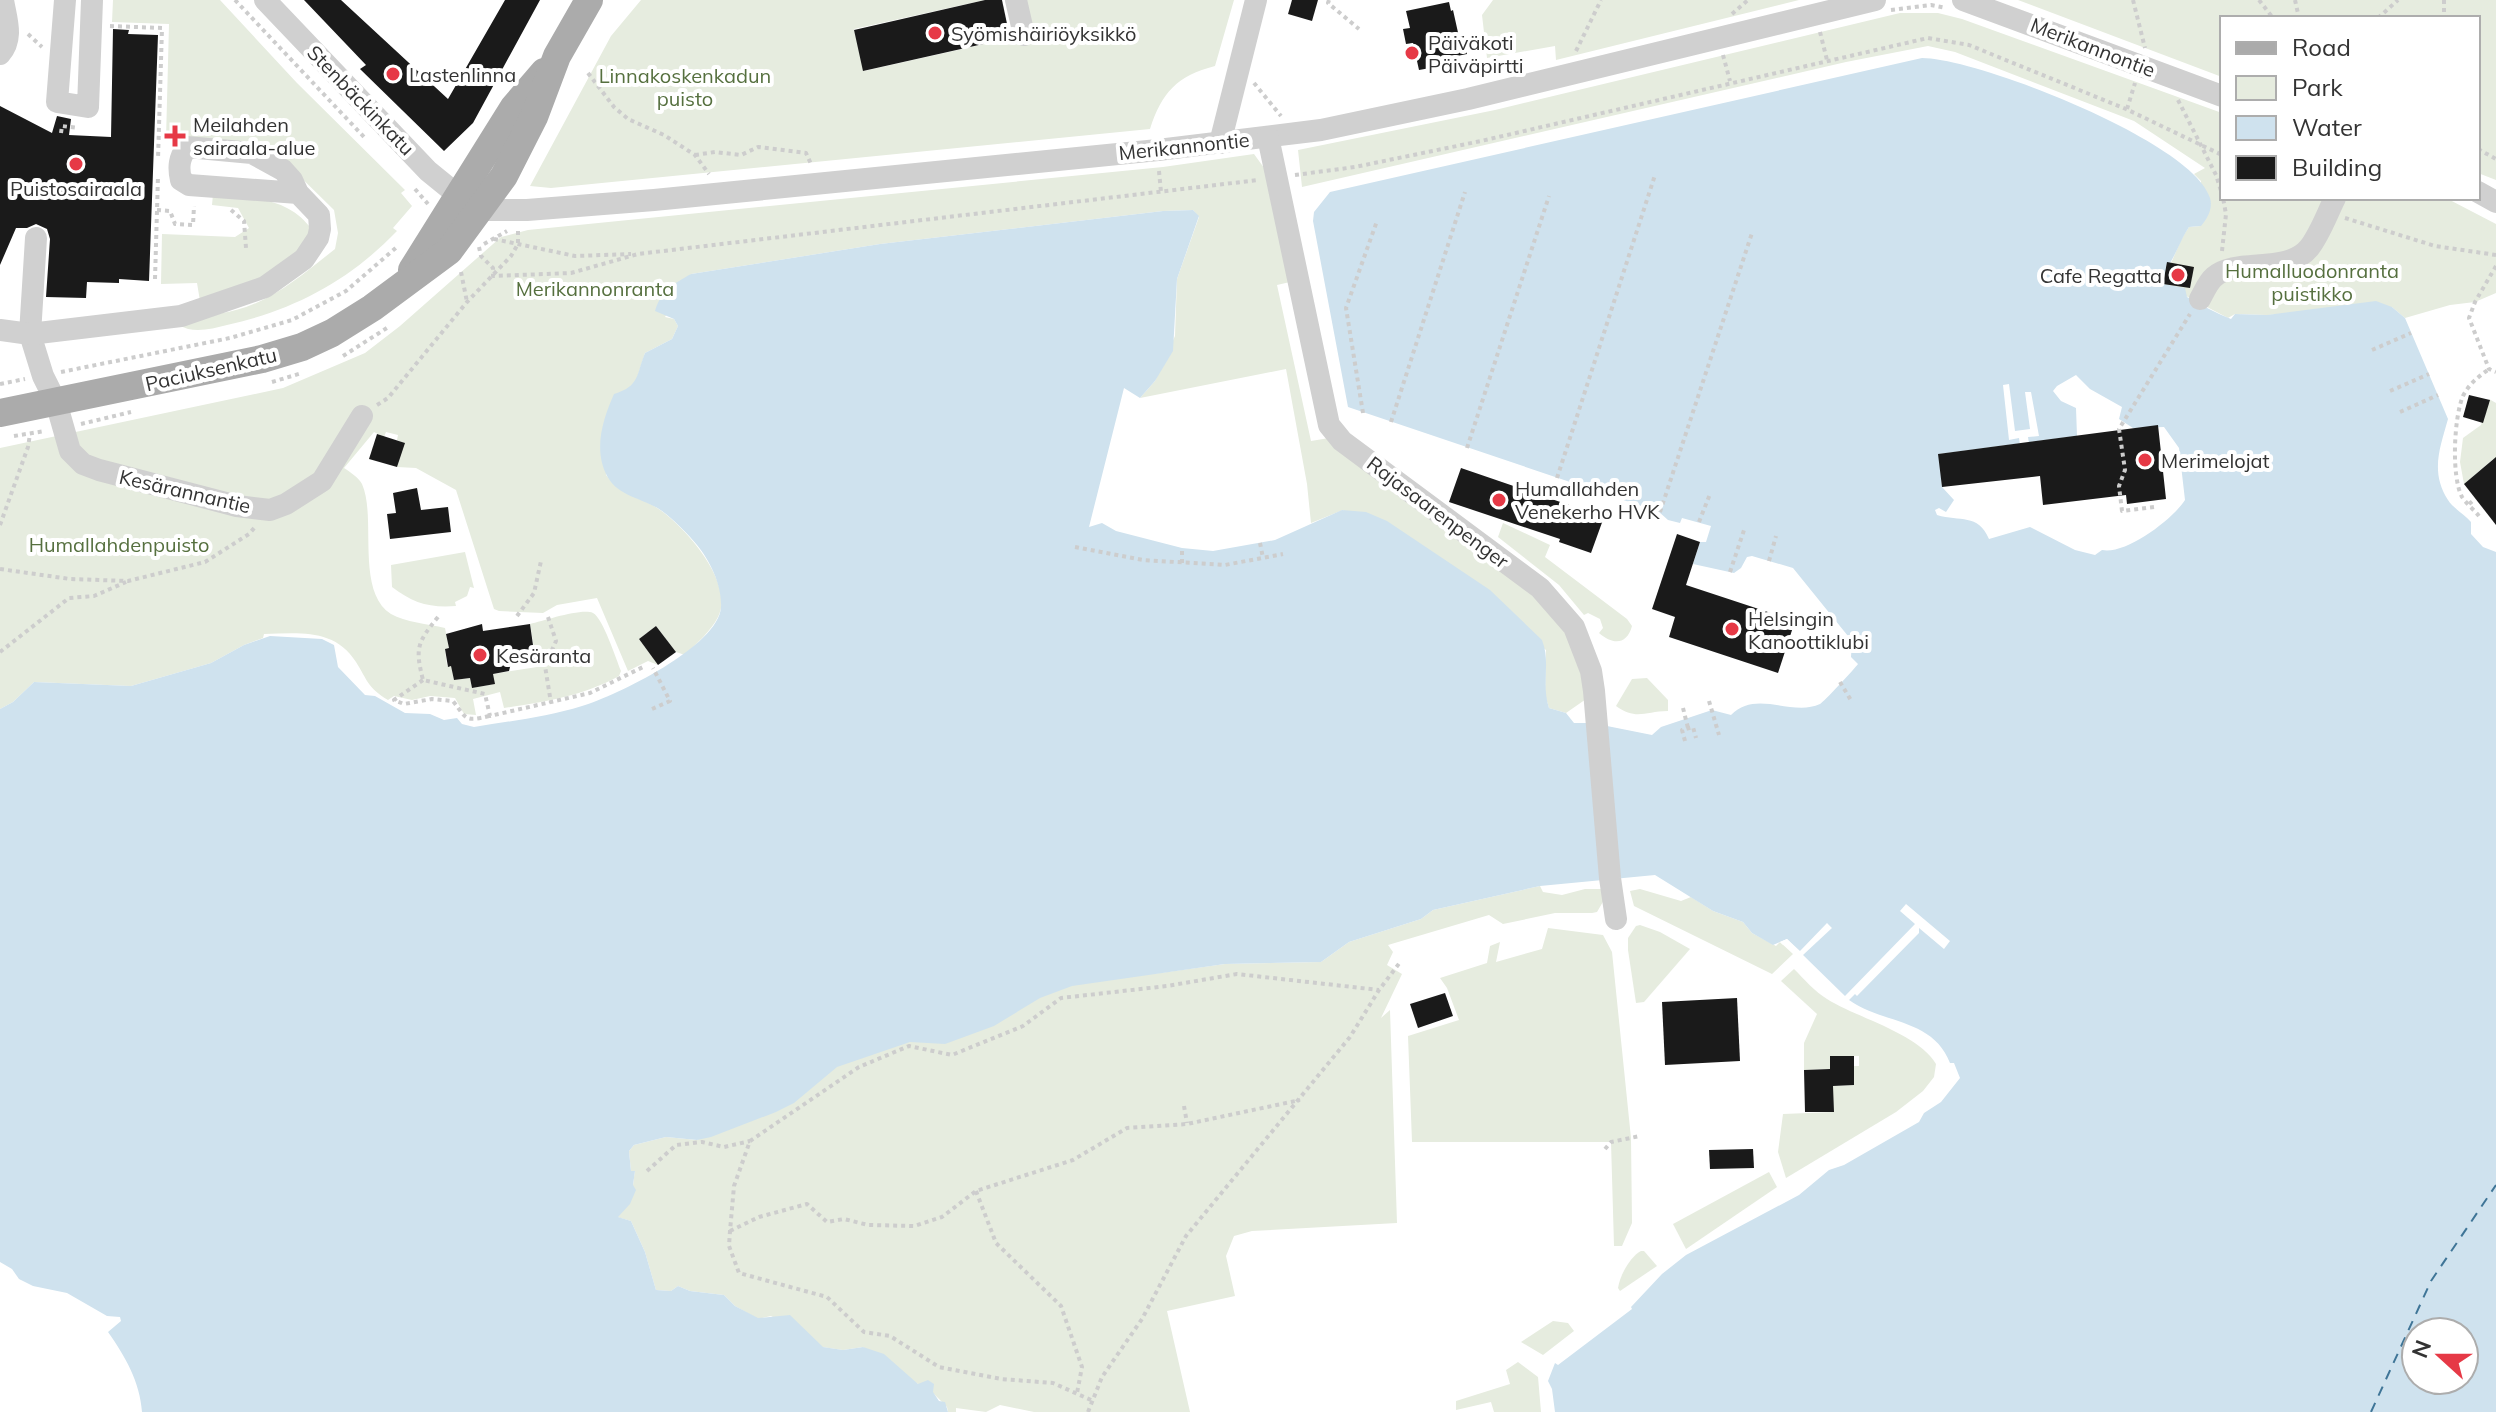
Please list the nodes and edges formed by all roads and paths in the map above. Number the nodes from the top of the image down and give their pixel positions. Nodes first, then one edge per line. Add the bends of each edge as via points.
1 (3, 0) edge
2 (65, 0) edge
3 (92, 0) edge
4 (265, 0) edge
5 (589, 0) edge
6 (1016, 0) edge
7 (1256, 0) edge
8 (1329, 0) edge
9 (1601, 0) edge
10 (2133, 0) edge
11 (2259, 0) edge
12 (2398, 0) edge
13 (1883, 5) edge
14 (1960, 5) edge
15 (2271, 16) edge
16 (2380, 16) edge
17 (104, 26) dead end
18 (1819, 26) dead end
19 (1359, 29) dead end
20 (29, 35) dead end
21 (1024, 35) dead end
22 (37, 43) dead end
23 (2145, 53) dead end
24 (0, 54) edge
25 (1827, 60) junction
26 (1573, 62) dead end
27 (588, 73) dead end
28 (2137, 76) dead end
29 (1252, 80) dead end
30 (2186, 95) dead end
31 (2220, 95) edge
32 (2126, 109) junction
33 (1268, 137) junction
34 (1292, 140) junction
35 (1220, 143) junction
36 (2197, 143) junction
37 (2220, 154) edge
38 (695, 155) junction
39 (1159, 161) dead end
40 (813, 170) dead end
41 (1655, 175) dead end
42 (1288, 176) junction
43 (712, 179) dead end
44 (2220, 187) edge
45 (1161, 192) junction
46 (1465, 192) dead end
47 (298, 193) junction
48 (194, 196) dead end
49 (1549, 196) dead end
50 (2223, 200) edge
51 (470, 204) junction
52 (2332, 205) edge
53 (157, 210) junction
54 (1377, 221) dead end
55 (518, 226) dead end
56 (1752, 233) dead end
57 (498, 235) dead end
58 (36, 238) dead end
59 (492, 239) junction
60 (518, 244) junction
61 (638, 254) junction
62 (2496, 255) edge
63 (460, 266) dead end
64 (2496, 266) edge
65 (493, 276) junction
66 (2214, 277) junction
67 (155, 279) dead end
68 (2200, 299) joint
69 (467, 302) junction
70 (0, 330) edge
71 (2411, 333) dead end
72 (30, 334) junction
73 (2372, 350) dead end
74 (2489, 369) junction
75 (2496, 372) edge
76 (2429, 374) dead end
77 (2390, 391) dead end
78 (2438, 395) dead end
79 (56, 402) junction
80 (2400, 412) dead end
81 (0, 413) edge
82 (1363, 413) dead end
83 (362, 416) joint
84 (1391, 422) dead end
85 (30, 434) dead end
86 (1467, 448) dead end
87 (1557, 478) dead end
88 (1710, 494) dead end
89 (2475, 499) dead end
90 (2469, 504) junction
91 (2154, 507) dead end
92 (270, 510) junction
93 (1660, 512) dead end
94 (2479, 516) dead end
95 (1699, 522) dead end
96 (0, 525) edge
97 (1744, 530) dead end
98 (1776, 536) dead end
99 (1260, 543) dead end
100 (1075, 547) dead end
101 (1182, 548) dead end
102 (1283, 554) dead end
103 (1263, 558) junction
104 (541, 561) dead end
105 (1769, 561) dead end
106 (1182, 563) junction
107 (0, 569) edge
108 (1730, 572) dead end
109 (128, 581) junction
110 (517, 616) dead end
111 (438, 617) dead end
112 (548, 617) dead end
113 (0, 652) edge
114 (645, 666) dead end
115 (653, 668) dead end
116 (423, 680) junction
117 (1840, 682) dead end
118 (1709, 701) dead end
119 (1852, 702) dead end
120 (551, 704) junction
121 (1683, 708) dead end
122 (652, 709) dead end
123 (490, 716) junction
124 (1688, 728) junction
125 (1719, 735) dead end
126 (1696, 738) dead end
127 (1685, 741) dead end
128 (1616, 919) dead end
129 (1401, 961) dead end
130 (1379, 990) junction
131 (1300, 1100) junction
132 (1184, 1106) dead end
133 (1187, 1124) junction
134 (1640, 1136) dead end
135 (750, 1141) junction
136 (1605, 1149) dead end
137 (647, 1171) dead end
138 (976, 1191) junction
139 (730, 1231) junction
140 (1077, 1393) junction
141 (1091, 1400) junction
142 (1088, 1412) edge

1 - 24 street via 9,36
2 - 3 street via 57,102 88,107
4 - 51 street, Stenbäckinkatu via 428,171
5 - 51 main road, Paciuksenkatu via 557,56 504,176
6 - 21 street
7 - 35 street
8 - 19 path
9 - 26 path
10 - 23 path
11 - 15 path
12 - 16 path
13 - 14 path
13 - 34 street, Merikannontie
14 - 31 street, Merikannontie
17 - 53 path via 162,28
18 - 25 path
20 - 22 path
25 - 32 path via 1928,38 1969,45
25 - 42 path via 1481,141
27 - 38 path via 628,119
28 - 32 path
29 - 34 path via 1286,122
30 - 36 path via 2174,91
32 - 36 path
33 - 34 street, Merikannontie
33 - 35 street, Merikannontie
33 - 42 street, Rajasaarenpenger
34 - 42 path
35 - 51 street, Merikannontie via 654,200 527,210
36 - 37 path
36 - 44 path
38 - 40 path via 741,155 758,147 793,150 809,156
38 - 43 path
39 - 45 path
41 - 87 path
42 - 45 path
42 - 128 street, Rajasaarenpenger via 1329,425 1342,441 1540,588 1581,640 1596,706
45 - 61 path
46 - 84 path
47 - 47 street via 283,170 252,153 187,147 178,168 181,180 189,185
47 - 72 street via 319,215 318,238 304,259 265,287 181,316
48 - 53 path via 193,225 175,224 170,211
49 - 86 path
50 - 66 path via 2225,236
51 - 79 main road, Paciuksenkatu via 449,251 332,333 262,359
52 - 62 path via 2435,246
52 - 66 street via 2300,256
53 - 67 path
54 - 82 path via 1346,308
55 - 60 path
56 - 93 path
57 - 59 path
58 - 72 street
59 - 60 path
59 - 65 path via 479,247
60 - 61 path via 575,256
60 - 65 path
61 - 65 path via 571,273
63 - 69 path
64 - 74 path via 2469,318
65 - 69 path
66 - 68 street
68 - 91 path via 2119,429 2125,470 2119,486 2122,511
69 - 83 path via 388,398
70 - 72 street
71 - 73 path
72 - 79 street, Kesärannantie
74 - 75 path
74 - 90 path via 2469,387 2458,413 2457,477
76 - 77 path
78 - 80 path
79 - 81 main road, Paciuksenkatu
79 - 92 street, Kesärannantie via 70,451 83,464
83 - 92 street, Kesärannantie via 322,481
85 - 96 path
88 - 95 path
89 - 90 path
90 - 94 path
92 - 109 path via 249,534 205,562
97 - 108 path
98 - 105 path
99 - 103 path
100 - 106 path
101 - 106 path
102 - 103 path
103 - 106 path via 1225,565
104 - 110 path via 534,593
107 - 109 path
109 - 113 path via 94,596 69,598
111 - 116 path via 420,639
112 - 120 path via 556,641 545,666
114 - 120 path via 610,686
115 - 122 path via 670,701
116 - 123 path via 485,694
116 - 123 path via 394,700 453,701 463,717
117 - 119 path
118 - 125 path
120 - 123 path
121 - 124 path
124 - 126 path via 1693,727
124 - 127 path via 1682,730
129 - 130 path
130 - 131 path
130 - 135 path via 1237,974 1061,998 1023,1026 952,1055 909,1046 859,1067
131 - 133 path
131 - 141 path via 1186,1236
132 - 133 path
133 - 138 path via 1127,1128 1073,1160
134 - 136 path via 1611,1142
135 - 137 path via 724,1147 702,1142 676,1145
135 - 139 path via 734,1186
138 - 139 path via 942,1217 914,1226 827,1222 807,1204
138 - 140 path via 996,1243 1061,1306 1082,1367
139 - 140 path via 729,1246 739,1273 827,1297 864,1332 890,1336 939,1367 1053,1383
140 - 141 path
141 - 142 path

